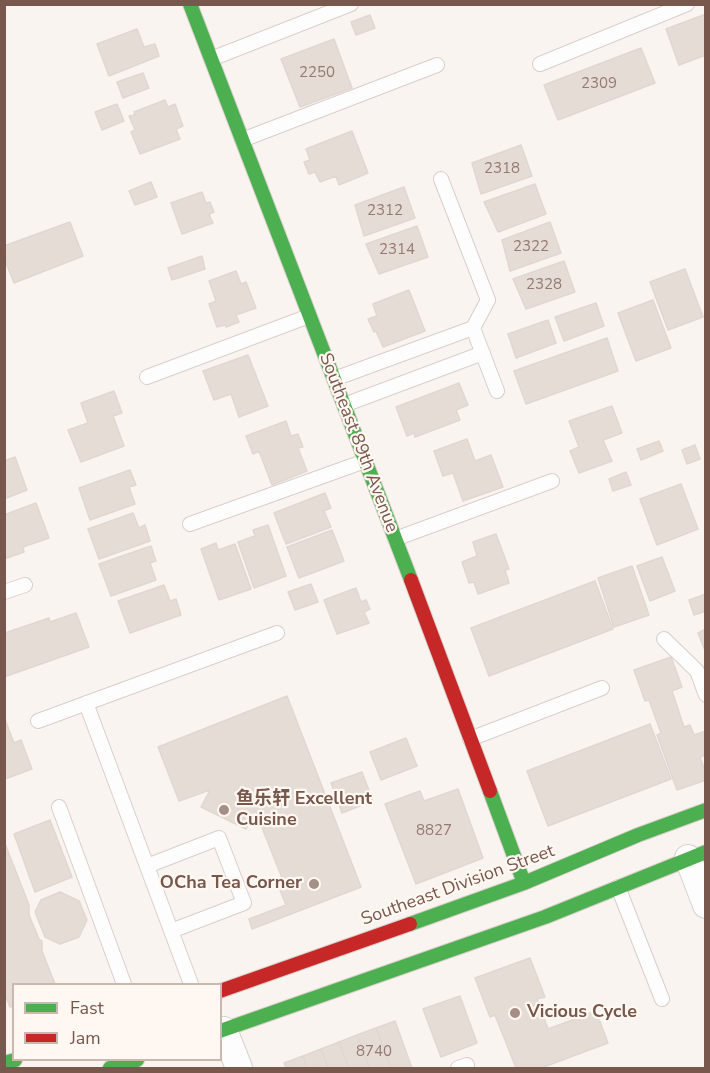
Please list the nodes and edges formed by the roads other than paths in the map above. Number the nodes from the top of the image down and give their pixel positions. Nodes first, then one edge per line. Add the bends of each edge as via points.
1 (190, 4) edge
2 (351, 4) edge
3 (687, 4) edge
4 (211, 59) junction
5 (540, 64) dead end
6 (437, 65) dead end
7 (242, 140) junction
8 (441, 179) dead end
9 (309, 316) junction
10 (473, 328) junction
11 (483, 353) junction
12 (147, 376) dead end
13 (334, 379) junction
14 (497, 391) dead end
15 (344, 405) junction
16 (365, 461) junction
17 (552, 481) dead end
18 (190, 524) dead end
19 (395, 539) junction
20 (25, 585) dead end
21 (4, 592) edge
22 (277, 633) dead end
23 (664, 639) dead end
24 (602, 688) dead end
25 (705, 695) edge
26 (86, 703) junction
27 (38, 721) dead end
28 (470, 739) junction
29 (59, 807) dead end
30 (705, 810) edge
31 (694, 852) edge
32 (147, 866) junction
33 (618, 887) junction
34 (525, 889) junction
35 (705, 905) edge
36 (171, 931) junction
37 (385, 960) dead end
38 (124, 983) edge
39 (191, 983) edge
40 (359, 983) junction
41 (222, 990) edge
42 (662, 999) dead end
43 (222, 1030) edge
44 (131, 1061) edge
45 (110, 1068) edge
46 (239, 1068) edge

1 - 4 main road, Southeast 89th Avenue
2 - 4 lane
3 - 5 lane
4 - 7 main road, Southeast 89th Avenue
6 - 7 lane
7 - 9 main road, Southeast 89th Avenue
8 - 10 lane via 488,300
9 - 12 lane
9 - 13 main road, Southeast 89th Avenue
10 - 11 lane
10 - 13 lane
11 - 14 lane
11 - 15 lane
13 - 15 main road, Southeast 89th Avenue
15 - 16 main road, Southeast 89th Avenue
16 - 18 lane
16 - 19 main road, Southeast 89th Avenue
17 - 19 lane
19 - 28 main road, Southeast 89th Avenue
20 - 21 lane
22 - 26 lane
23 - 25 lane via 696,671
24 - 28 lane
26 - 27 lane
26 - 32 lane
28 - 34 main road, Southeast 89th Avenue
29 - 38 lane
30 - 34 main road, Southeast Division Street via 638,836
31 - 33 main road
31 - 35 street
32 - 36 lane
32 - 36 lane via 219,838 244,903
33 - 40 main road
33 - 42 lane
34 - 41 main road, Southeast Division Street
36 - 39 lane
37 - 40 main road
40 - 43 main road
43 - 46 street
44 - 45 main road

